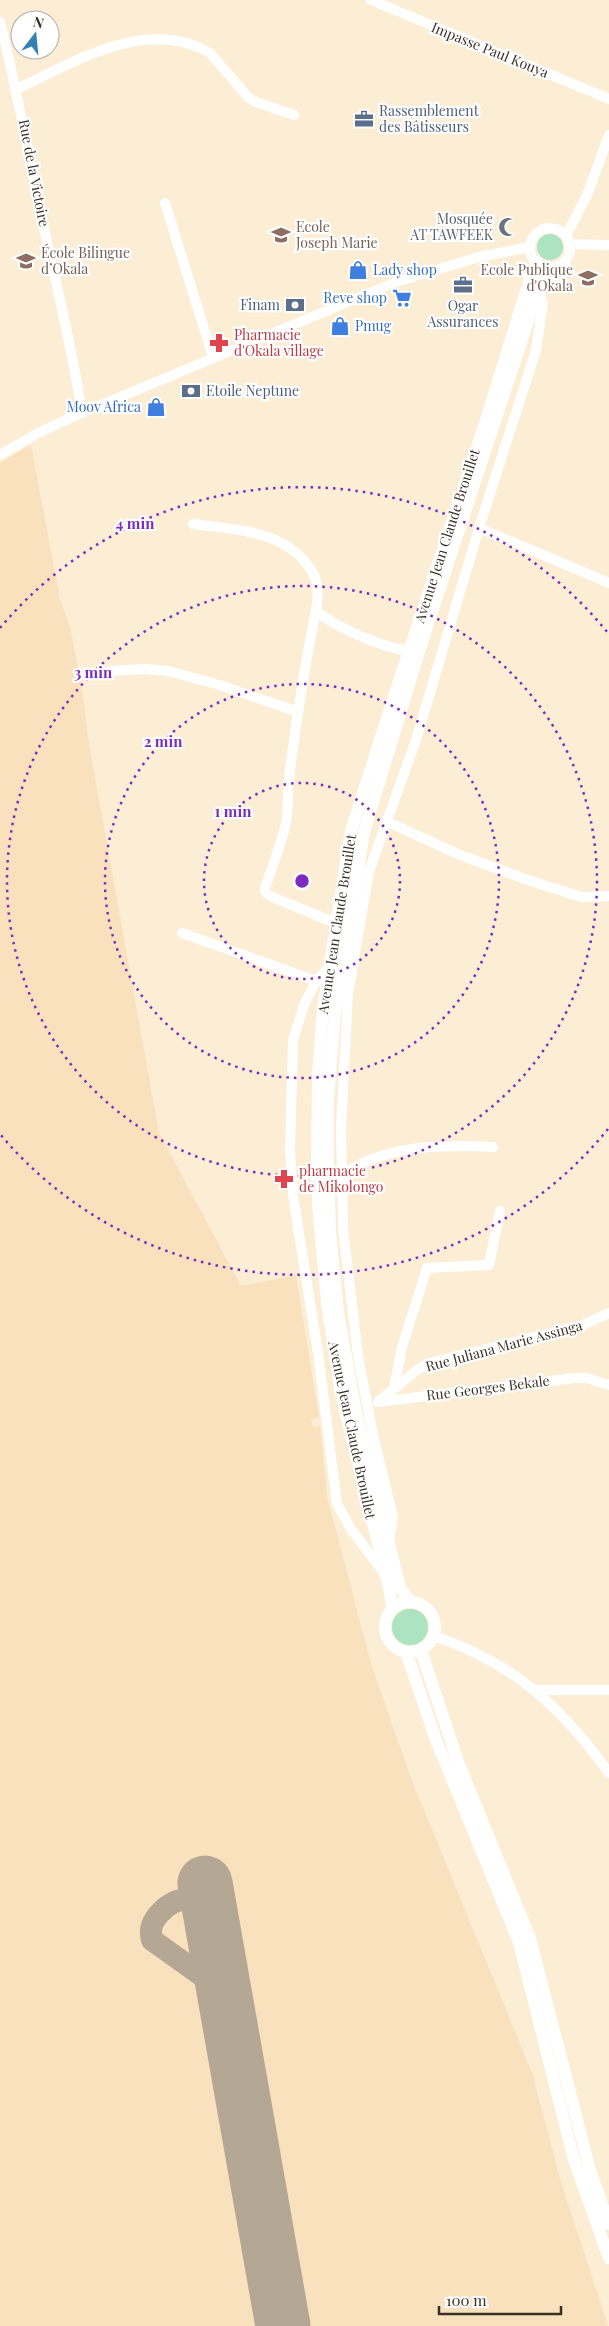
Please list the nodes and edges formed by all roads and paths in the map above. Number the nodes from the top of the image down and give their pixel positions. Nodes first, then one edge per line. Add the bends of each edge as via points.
1 (371, 0) edge
2 (0, 22) edge
3 (17, 89) junction
4 (609, 99) edge
5 (294, 115) dead end
6 (609, 135) edge
7 (165, 203) dead end
8 (568, 240) junction
9 (609, 245) edge
10 (530, 247) junction
11 (542, 265) junction
12 (538, 290) junction
13 (214, 358) junction
14 (82, 413) junction
15 (0, 455) edge
16 (193, 524) dead end
17 (480, 528) junction
18 (609, 583) edge
19 (316, 611) junction
20 (408, 651) junction
21 (110, 671) dead end
22 (298, 712) junction
23 (386, 821) junction
24 (609, 896) edge
25 (336, 922) junction
26 (182, 933) dead end
27 (329, 967) junction
28 (316, 981) junction
29 (494, 1147) dead end
30 (341, 1176) junction
31 (500, 1211) dead end
32 (609, 1313) edge
33 (609, 1385) edge
34 (394, 1387) junction
35 (378, 1402) junction
36 (367, 1404) junction
37 (389, 1544) junction
38 (384, 1573) junction
39 (410, 1602) junction
40 (392, 1608) junction
41 (434, 1636) junction
42 (421, 1650) junction
43 (406, 1652) junction
44 (536, 1690) junction
45 (609, 1690) edge
46 (609, 1773) edge
47 (609, 2224) edge
48 (609, 2258) edge

1 - 4 street, Impasse Paul Kouya
2 - 3 street, Rue de la Victoire
3 - 5 street via 92,54 142,40 164,39 210,53 248,97
3 - 14 street, Rue de la Victoire via 77,374
6 - 8 street
7 - 13 street
8 - 9 street
8 - 10 street via 554,228 541,230
8 - 11 street via 568,257 563,262 558,266
10 - 11 street
10 - 13 street via 479,257 412,277
11 - 12 main road, Avenue Jean Claude Brouillet
11 - 20 main road, Avenue Jean Claude Brouillet via 530,278
12 - 17 street via 543,303 536,350
12 - 37 main road, Avenue Jean Claude Brouillet via 364,832 334,1013 328,1131 332,1254 356,1412
13 - 14 street
14 - 15 street
16 - 19 street via 265,534 285,544 314,574
17 - 18 street
17 - 23 street via 416,740
19 - 20 street via 336,624 395,649
19 - 22 street
20 - 25 main road, Avenue Jean Claude Brouillet via 351,831
21 - 22 street via 168,671
22 - 25 street via 286,824 265,892
23 - 24 street via 460,855 528,880 582,897
23 - 30 street via 364,890 348,994
25 - 27 main road, Avenue Jean Claude Brouillet
26 - 28 street
27 - 28 street
27 - 38 main road, Avenue Jean Claude Brouillet via 317,1100 322,1251 341,1394
28 - 38 street via 293,1040 290,1119 293,1195 317,1345 337,1504 351,1529
29 - 30 street via 448,1146 395,1153 370,1159
30 - 36 street via 350,1302
31 - 34 street via 489,1264 427,1268 402,1347
32 - 34 street, Rue Juliana Marie Assinga via 583,1325 430,1363
33 - 35 street, Rue Georges Bekale via 575,1378
34 - 35 street, Rue Juliana Marie Assinga
35 - 36 street, Rue Georges Bekale
36 - 37 street via 393,1517
37 - 39 main road, Avenue Jean Claude Brouillet via 400,1587
38 - 40 main road, Avenue Jean Claude Brouillet
39 - 40 main road
39 - 41 main road via 420,1604 432,1614
40 - 43 main road via 385,1622 386,1638 397,1649
41 - 42 main road
41 - 44 street via 472,1650
42 - 43 main road
42 - 47 main road via 458,1762 530,1938 590,2170
43 - 48 main road via 430,1725 519,1942 574,2160
44 - 45 street
44 - 46 street via 570,1723

